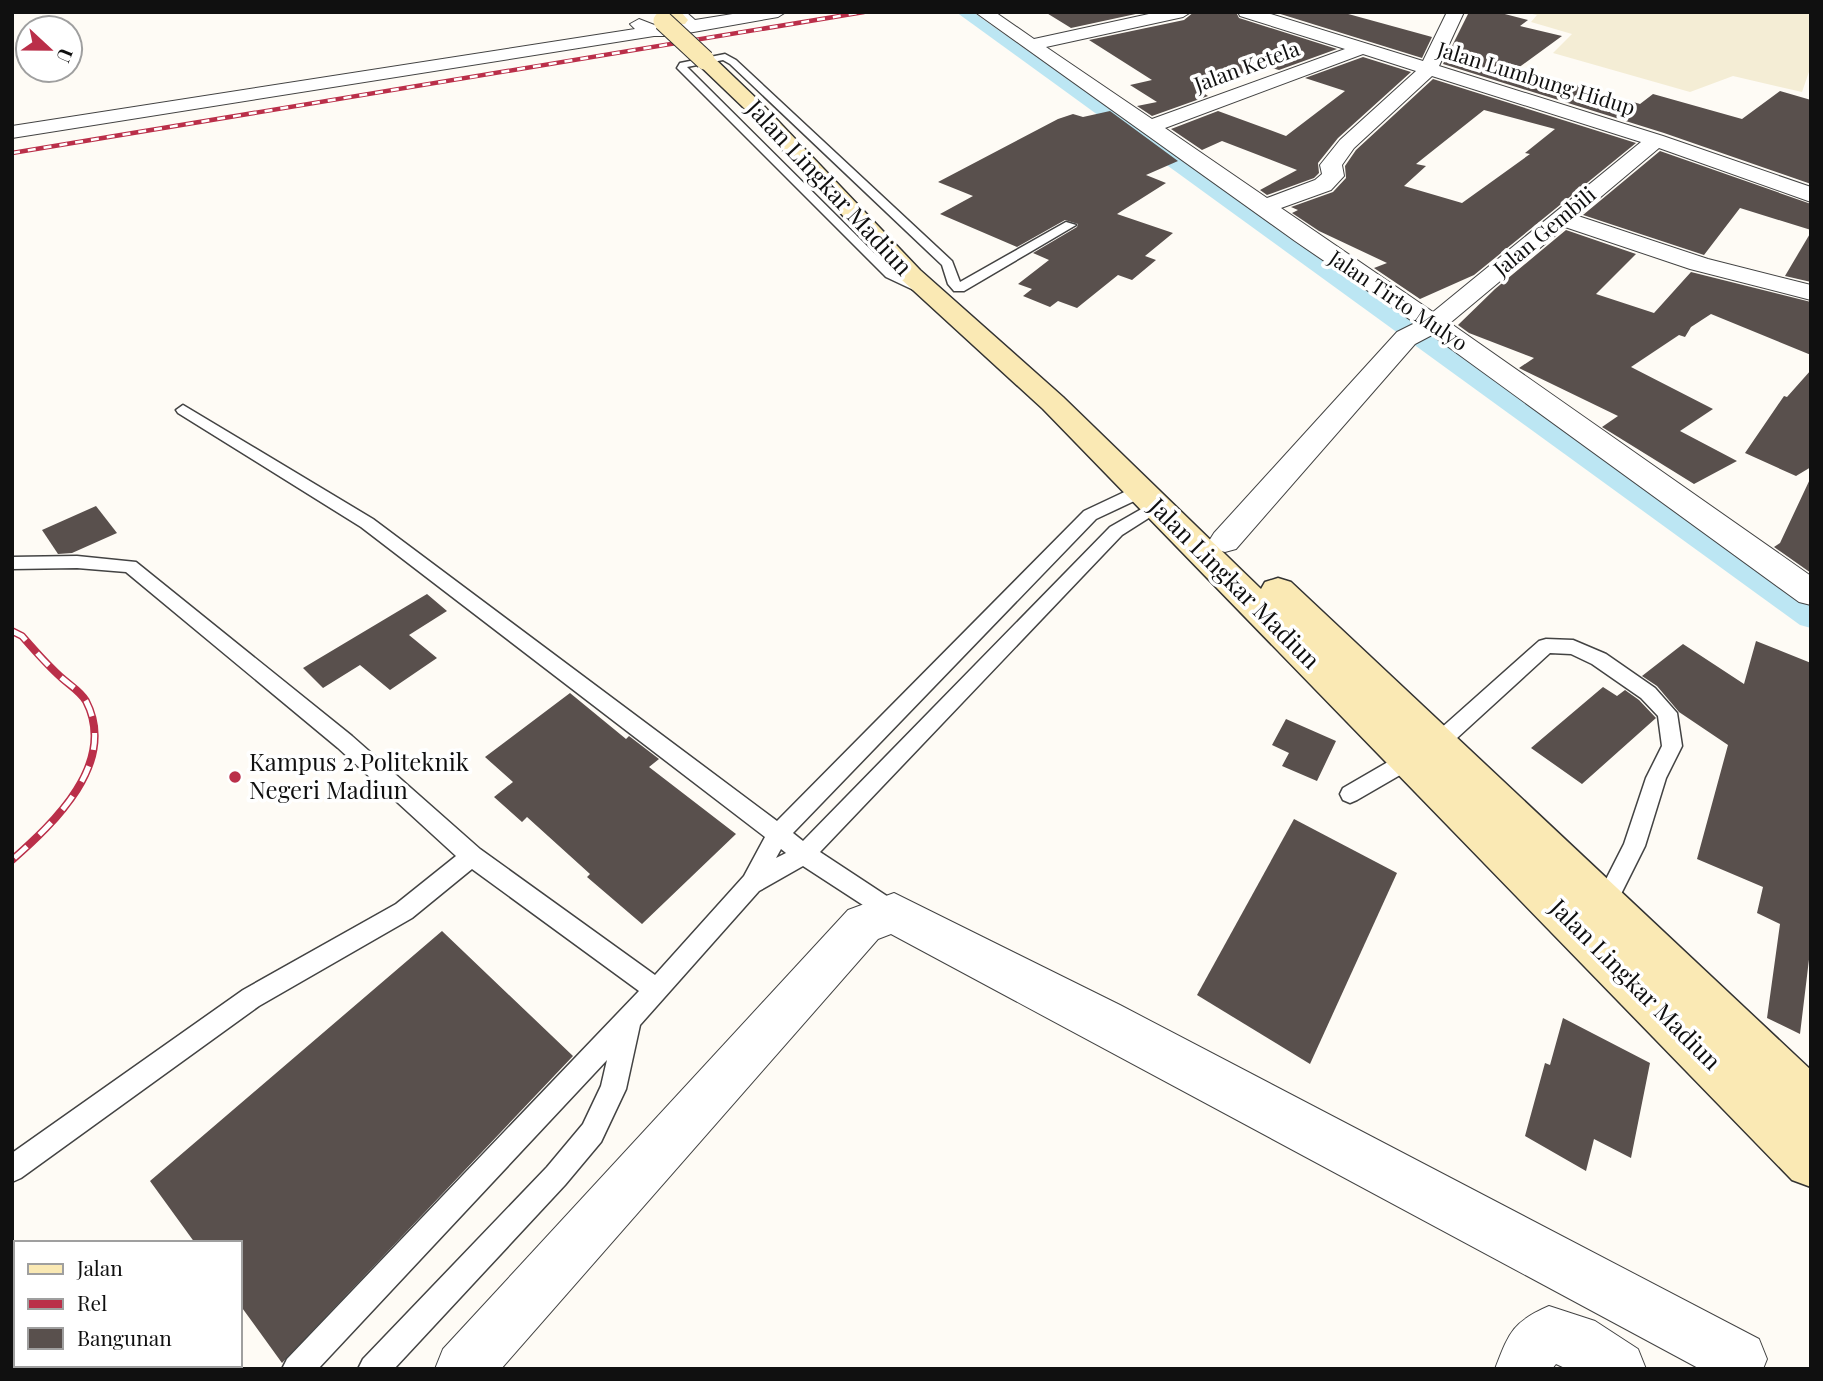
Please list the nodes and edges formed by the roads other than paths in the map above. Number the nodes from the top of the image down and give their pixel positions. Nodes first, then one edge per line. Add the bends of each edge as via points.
1 (626, 12) edge
2 (653, 12) edge
3 (670, 12) edge
4 (676, 12) edge
5 (778, 12) edge
6 (984, 12) edge
7 (1183, 12) edge
8 (1245, 12) edge
9 (1456, 12) edge
10 (1176, 13) edge
11 (691, 26) junction
12 (651, 32) junction
13 (1031, 45) junction
14 (1360, 49) junction
15 (1427, 70) junction
16 (1149, 127) junction
17 (12, 132) edge
18 (1656, 140) junction
19 (1811, 195) edge
20 (1264, 206) junction
21 (1561, 218) junction
22 (1070, 225) dead end
23 (938, 281) junction
24 (1811, 293) edge
25 (1423, 329) junction
26 (183, 410) dead end
27 (1150, 499) junction
28 (1225, 541) junction
29 (12, 563) edge
30 (1811, 593) edge
31 (971, 637) junction
32 (998, 654) junction
33 (1424, 751) junction
34 (1350, 794) dead end
35 (778, 834) junction
36 (804, 854) junction
37 (472, 856) junction
38 (752, 883) junction
39 (1604, 905) junction
40 (894, 913) junction
41 (657, 990) junction
42 (628, 1023) junction
43 (1811, 1105) edge
44 (1811, 1161) edge
45 (12, 1169) edge
46 (1744, 1366) edge
47 (297, 1369) edge
48 (373, 1369) edge
49 (463, 1369) edge
50 (1523, 1369) edge
51 (1618, 1369) edge

1 - 12 street
2 - 23 main road, Jalan Lingkar Madiun, bridge
3 - 23 main road, Jalan Lingkar Madiun via 790,123
4 - 11 street
5 - 11 street
6 - 13 street, Jalan Tirto Mulyo
7 - 10 street
8 - 14 street, Jalan Lumbung Hidup
9 - 15 street
10 - 13 street
11 - 12 street
12 - 17 street
13 - 16 street, Jalan Tirto Mulyo
14 - 15 street, Jalan Lumbung Hidup
14 - 16 street, Jalan Ketela
15 - 18 street, Jalan Lumbung Hidup
15 - 20 street via 1348,144 1331,165 1333,176 1322,185
16 - 20 street, Jalan Tirto Mulyo
18 - 19 street, Jalan Lumbung Hidup
18 - 21 street, Jalan Gembili
20 - 25 street, Jalan Tirto Mulyo
21 - 24 street via 1699,264
21 - 25 street, Jalan Gembili
22 - 23 lane
23 - 23 lane via 891,274 689,77 683,65 725,57 733,62 948,264
23 - 27 main road, Jalan Lingkar Madiun
23 - 28 main road, Jalan Lingkar Madiun via 1075,393
25 - 28 street, Jalan Gembili
25 - 30 street, Jalan Tirto Mulyo
26 - 35 lane via 368,523
27 - 31 lane via 1090,515
27 - 32 lane
27 - 33 main road, Jalan Lingkar Madiun
28 - 33 main road, Jalan Lingkar Madiun
29 - 37 lane via 130,566 345,742
31 - 32 lane
31 - 35 lane
32 - 36 lane
33 - 34 lane
33 - 39 main road, Jalan Lingkar Madiun
33 - 39 lane via 1546,646 1573,647 1648,692 1667,713 1672,746 1656,778 1634,846
33 - 44 main road, Jalan Lingkar Madiun
35 - 36 lane
35 - 38 lane
36 - 38 lane
36 - 40 lane
37 - 41 lane
37 - 45 lane via 404,911 251,998
38 - 41 lane
39 - 43 main road, Jalan Lingkar Madiun
40 - 46 street
40 - 49 street via 863,924
41 - 42 lane
42 - 47 lane
42 - 48 lane via 612,1089 592,1133 556,1177
50 - 51 street via 1534,1346 1549,1334 1576,1341

